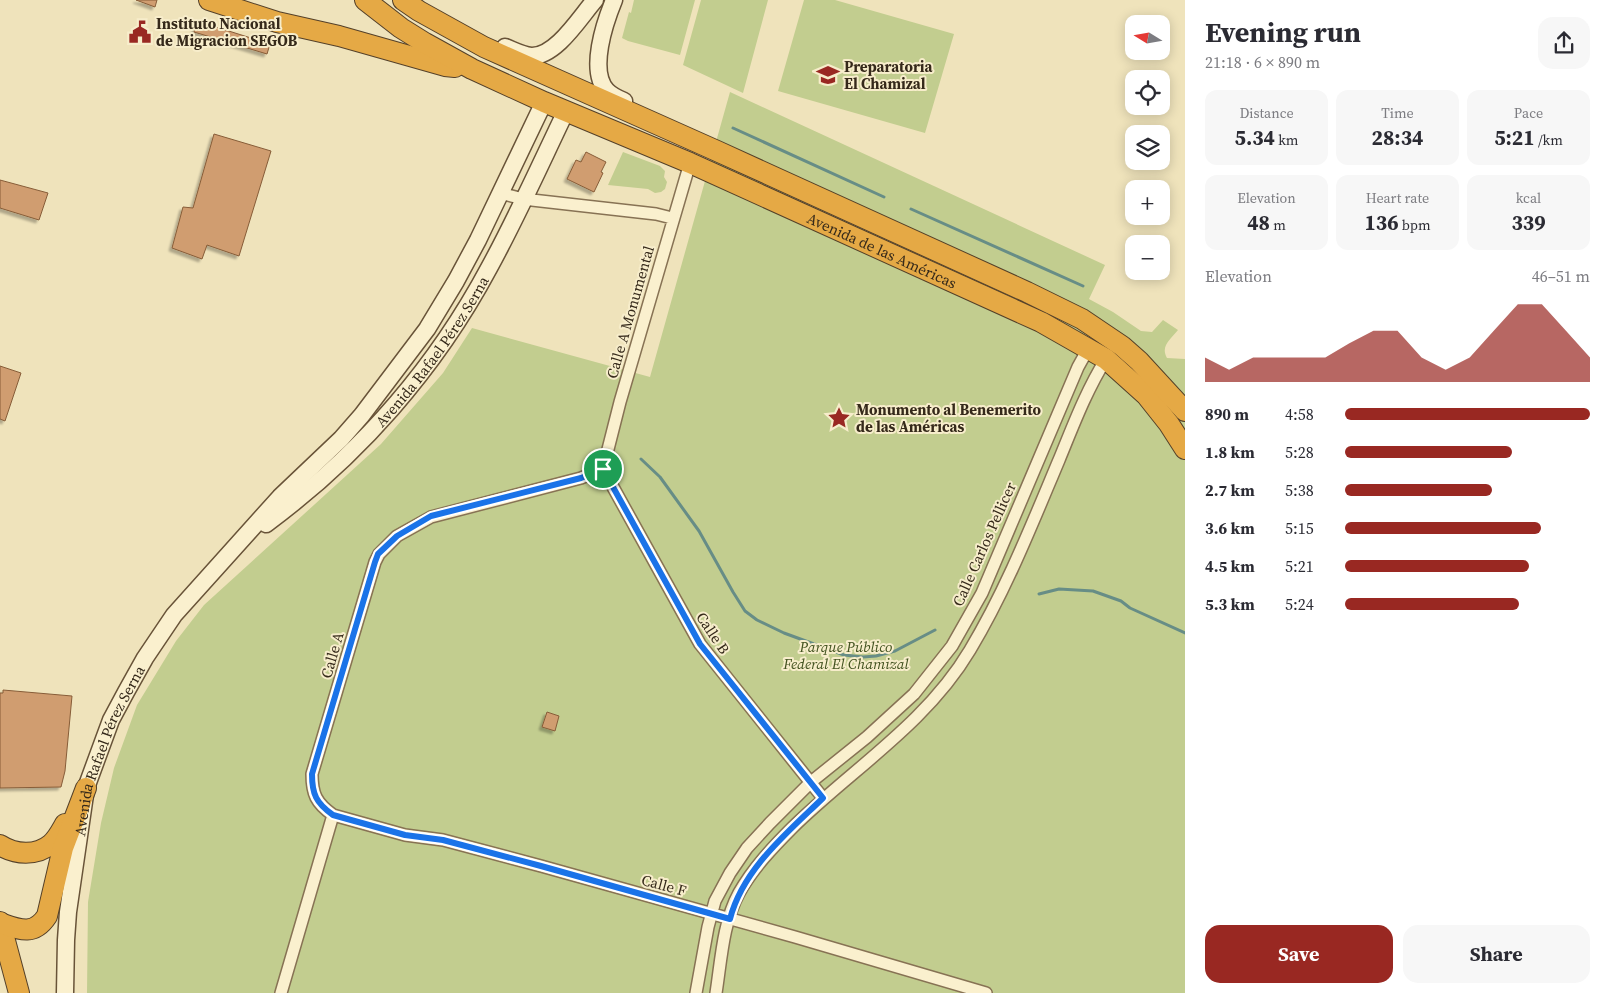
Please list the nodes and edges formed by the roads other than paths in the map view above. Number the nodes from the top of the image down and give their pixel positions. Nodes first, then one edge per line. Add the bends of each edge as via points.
1 (209, 0) edge
2 (364, 0) edge
3 (403, 0) edge
4 (595, 0) edge
5 (614, 0) edge
6 (454, 31) junction
7 (472, 69) junction
8 (544, 102) junction
9 (566, 111) junction
10 (698, 142) junction
11 (690, 163) junction
12 (500, 193) junction
13 (817, 198) junction
14 (524, 199) junction
15 (672, 218) junction
16 (1088, 349) junction
17 (1106, 360) junction
18 (1185, 411) edge
19 (1185, 449) edge
20 (603, 469) junction
21 (238, 545) junction
22 (811, 782) junction
23 (86, 788) junction
24 (823, 798) junction
25 (333, 815) junction
26 (0, 844) edge
27 (712, 914) junction
28 (730, 919) junction
29 (0, 923) edge
30 (19, 993) edge
31 (65, 993) edge
32 (281, 993) edge
33 (696, 993) edge
34 (716, 993) edge
35 (986, 993) edge

1 - 7 highway via 278,22 445,66
2 - 7 highway via 401,28
3 - 6 highway, Avenida de las Américas
4 - 6 main road via 557,45 541,55 529,56
5 - 10 main road via 599,53 602,84 616,97 686,130
6 - 10 highway, Avenida de las Américas
7 - 8 highway, Avenida de las Américas
8 - 9 highway, Avenida de las Américas
8 - 12 main road, Avenida Rafael Pérez Serna
9 - 11 highway, Avenida de las Américas
9 - 14 main road, Avenida Rafael Pérez Serna
10 - 13 highway, Avenida de las Américas
11 - 13 highway via 696,157 708,157 766,183
11 - 15 street, Calle A Monumental
11 - 16 highway, Avenida de las Américas via 1041,322
12 - 14 street
12 - 21 main road, Avenida Rafael Pérez Serna via 456,281 402,364 357,421 280,497
13 - 18 highway, Avenida de las Américas via 1082,319 1128,351
14 - 15 street
14 - 21 main road, Avenida Rafael Pérez Serna via 490,268 430,363 345,457 287,509
15 - 20 street, Calle A Monumental
16 - 17 highway, Avenida de las Américas
16 - 22 street, Calle Carlos Pellicer via 982,593 952,646 914,694
17 - 19 highway, Avenida de las Américas via 1146,395
17 - 24 street via 1088,391 1026,539 969,652 931,703 894,739
20 - 22 street, Calle B via 700,644
20 - 25 street, Calle A via 581,478 431,516 397,536 378,554 312,774 316,799
21 - 23 main road, Avenida Rafael Pérez Serna via 174,615 145,658 111,720
22 - 24 street, Calle B
22 - 27 street, Calle Carlos Pellicer via 748,848 726,880
23 - 26 highway via 51,844 26,853 12,851
23 - 29 highway via 63,848 48,916 34,929
23 - 31 main road, Avenida Rafael Pérez Serna via 68,912
24 - 28 street via 774,846 750,876
25 - 27 street, Calle F via 405,835 452,842
25 - 32 street
27 - 28 street, Calle F
27 - 33 street, Calle Carlos Pellicer
28 - 34 street
28 - 35 street, Calle F
29 - 30 highway

